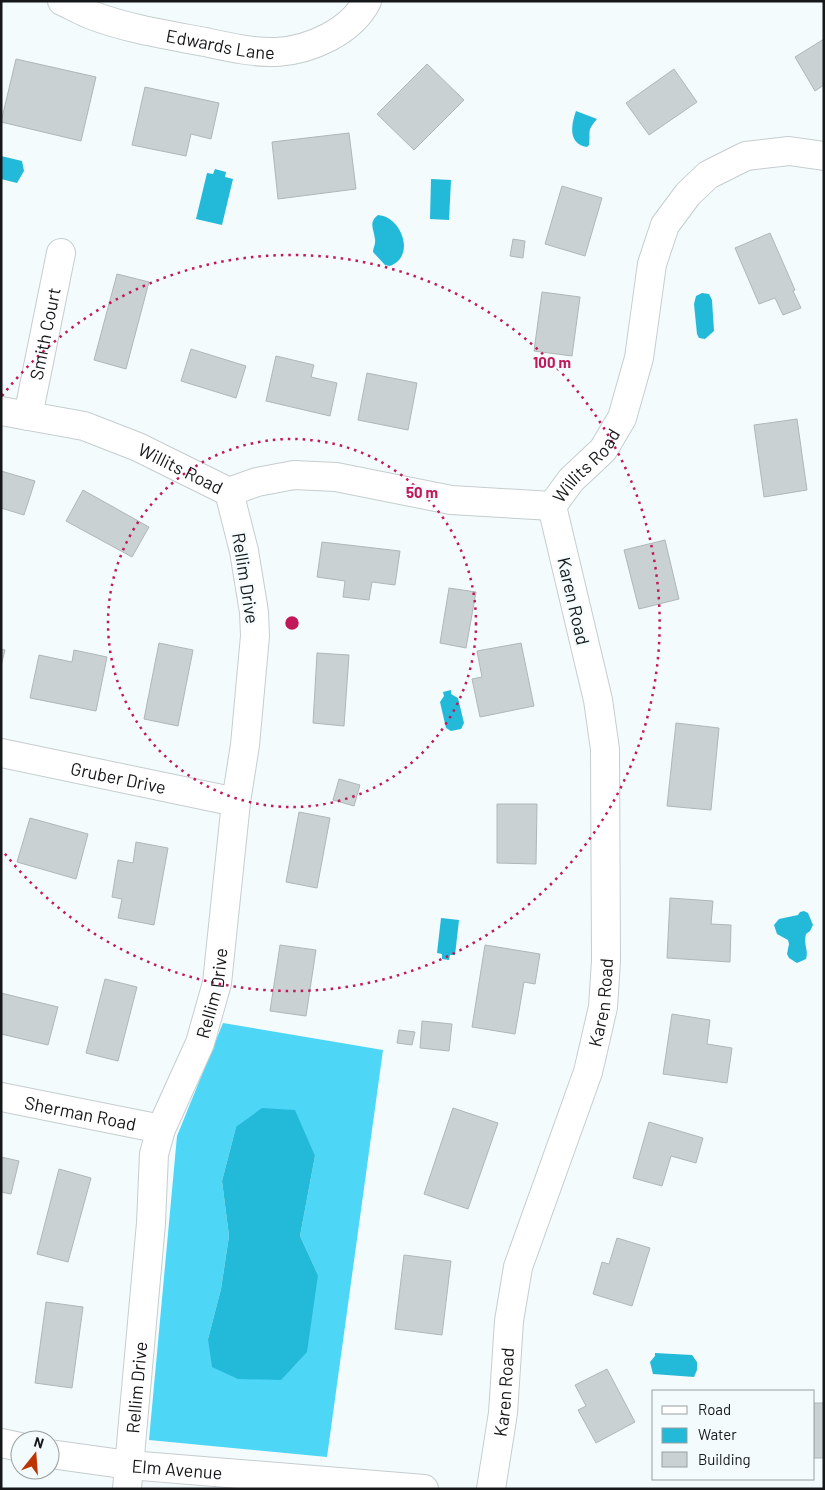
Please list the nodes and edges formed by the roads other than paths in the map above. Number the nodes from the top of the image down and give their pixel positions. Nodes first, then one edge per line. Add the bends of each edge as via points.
1 (62, 1) edge
2 (367, 1) edge
3 (824, 156) edge
4 (62, 252) dead end
5 (1, 411) edge
6 (28, 416) junction
7 (228, 492) junction
8 (552, 506) junction
9 (1, 754) edge
10 (236, 802) junction
11 (1, 1097) edge
12 (161, 1130) junction
13 (60, 1457) edge
14 (128, 1477) edge
15 (424, 1489) edge
16 (491, 1489) edge

1 - 2 street, Edwards Lane via 94,16 141,30 234,48 275,52 315,45 344,27
3 - 8 street, Willits Road via 789,151 746,156 708,175 688,194 665,225 652,264 640,358 622,418 602,450 571,480
4 - 6 street, Smith Court
5 - 6 street, Willits Road
6 - 7 street, Willits Road via 84,426 129,443
7 - 8 street, Willits Road via 294,475 336,477 451,500
7 - 10 street, Rellim Drive via 244,552 255,636 245,746
8 - 16 street, Karen Road via 598,700 605,749 606,961 603,1007 588,1072 518,1267 509,1321 503,1413
9 - 10 street, Gruber Drive
10 - 12 street, Rellim Drive via 217,984 200,1044
11 - 12 street, Sherman Road
12 - 14 street, Rellim Drive via 154,1154 151,1223
13 - 14 street, Elm Avenue
14 - 15 street, Elm Avenue

